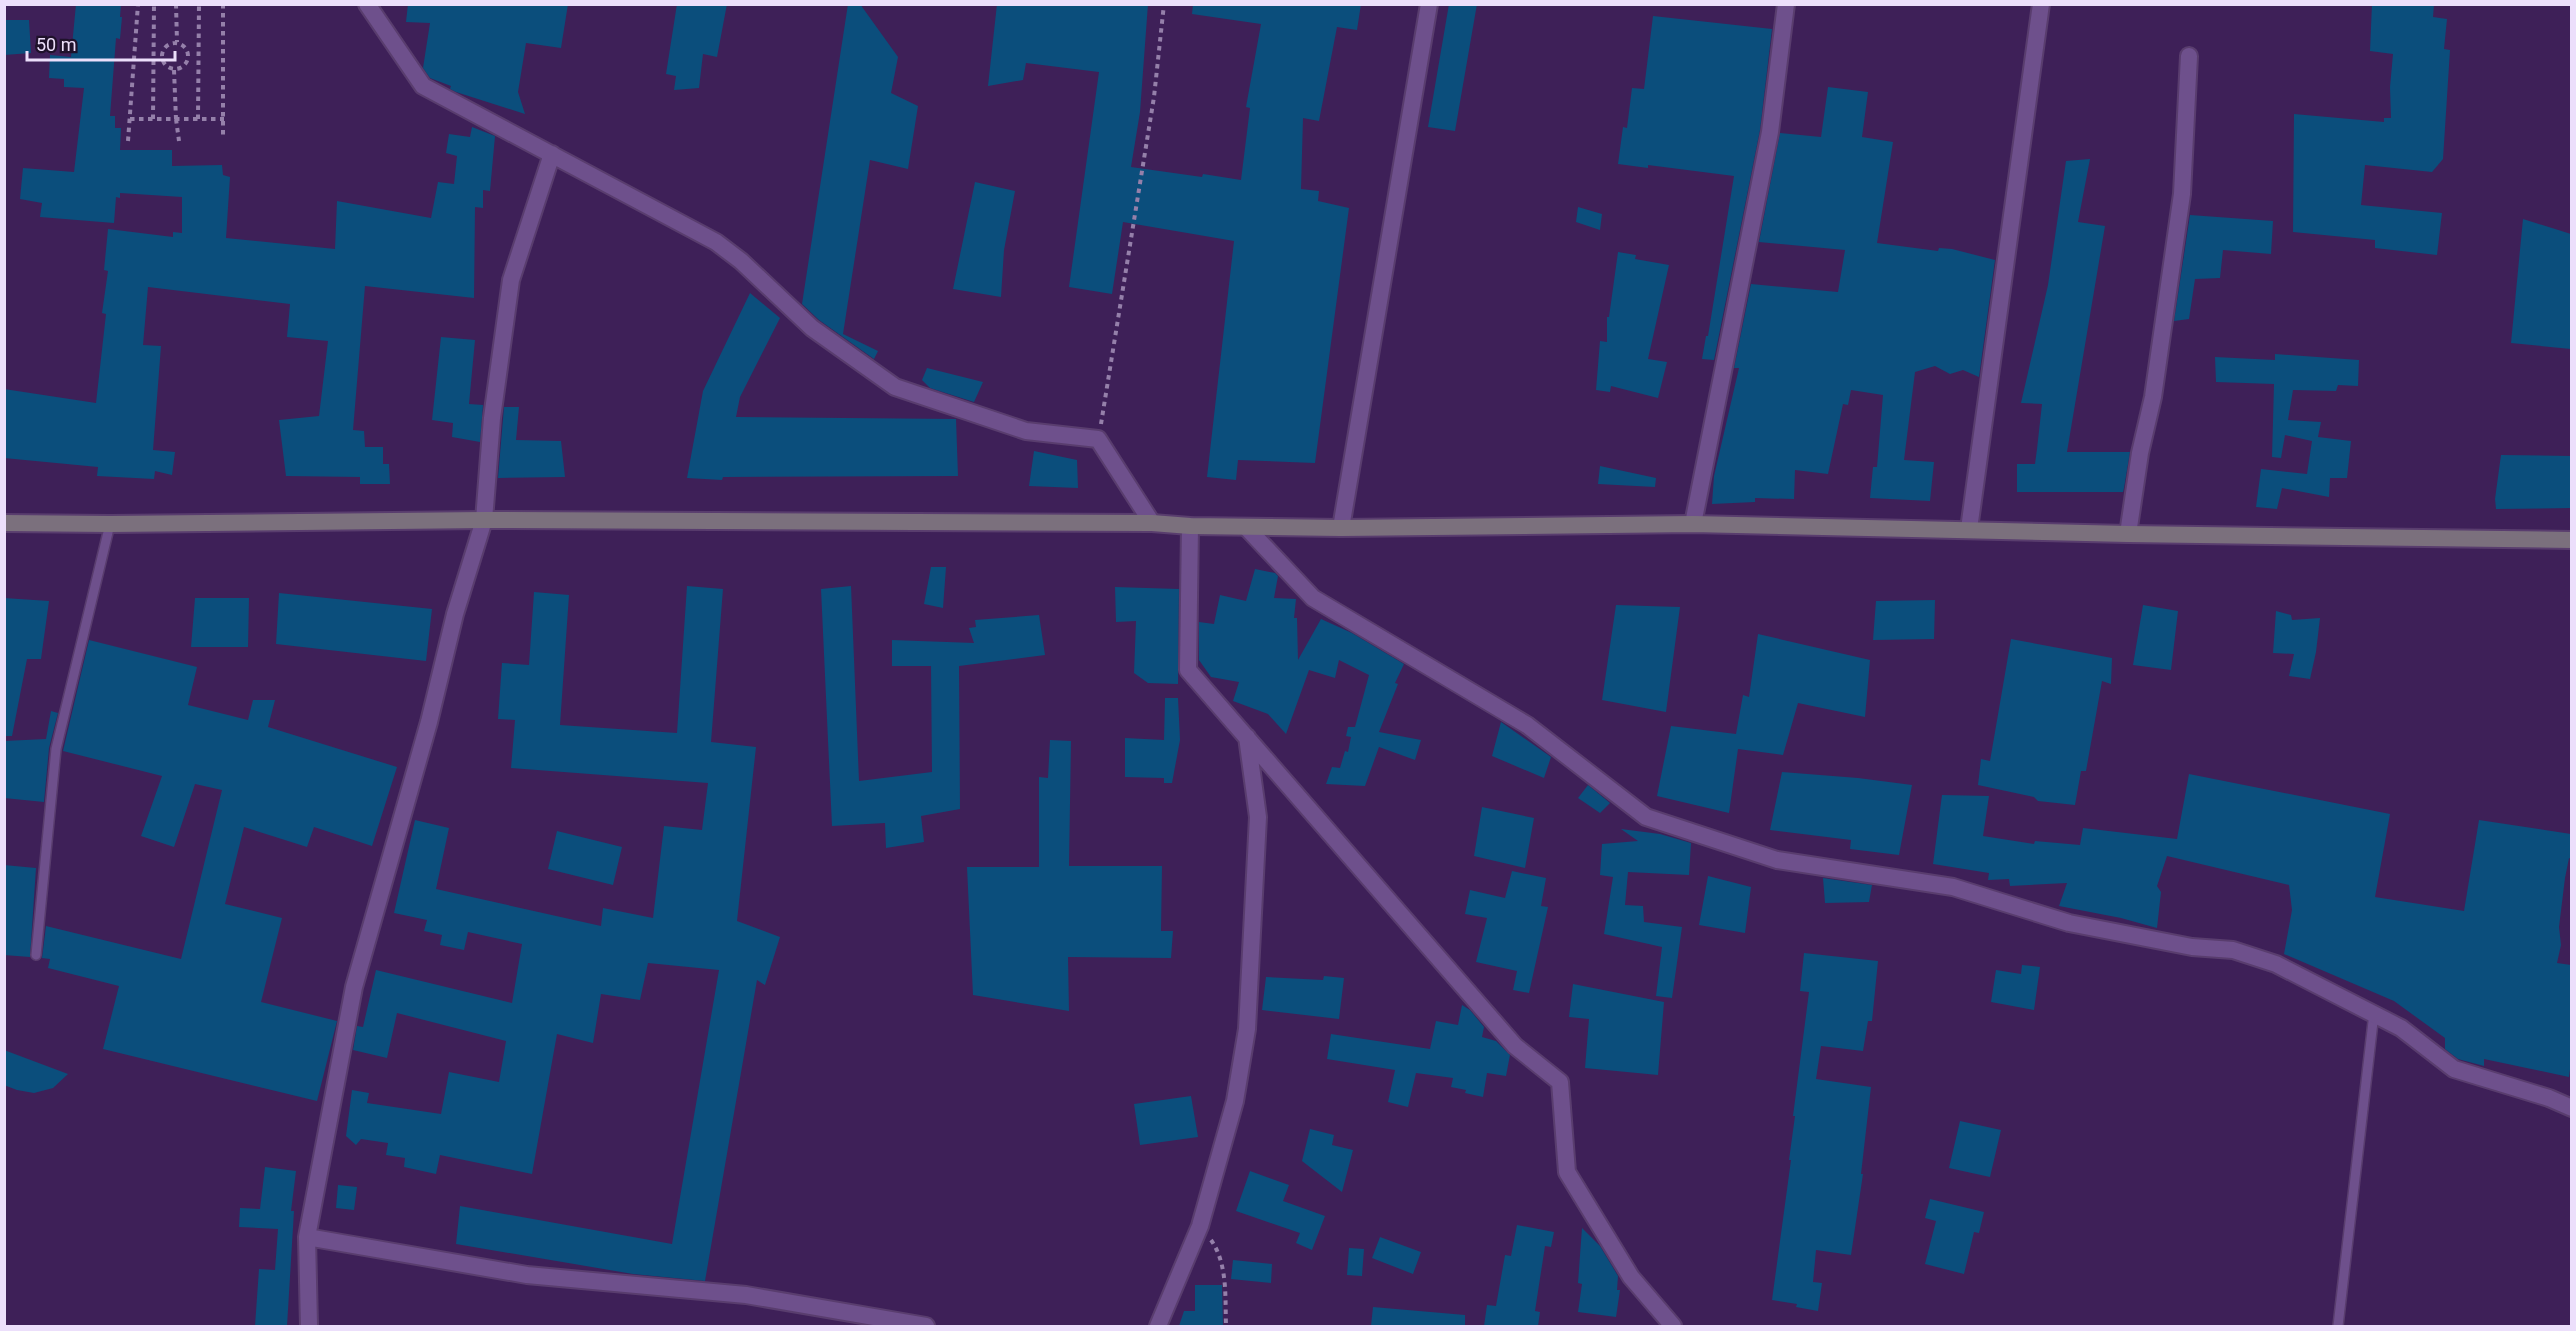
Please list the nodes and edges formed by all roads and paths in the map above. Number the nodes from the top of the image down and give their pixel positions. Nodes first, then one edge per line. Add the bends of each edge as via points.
1 (138, 4) edge
2 (154, 4) edge
3 (176, 4) edge
4 (199, 4) edge
5 (223, 4) edge
6 (367, 4) edge
7 (1164, 4) edge
8 (1429, 4) edge
9 (1786, 4) edge
10 (2040, 4) edge
11 (177, 42) junction
12 (161, 54) junction
13 (154, 55) junction
14 (2188, 56) dead end
15 (189, 57) junction
16 (198, 57) junction
17 (174, 70) junction
18 (130, 119) junction
19 (153, 119) junction
20 (176, 119) junction
21 (198, 119) junction
22 (224, 119) junction
23 (224, 138) dead end
24 (128, 141) dead end
25 (178, 141) dead end
26 (552, 154) junction
27 (1098, 439) junction
28 (484, 520) junction
29 (4, 523) edge
30 (1152, 523) junction
31 (110, 524) junction
32 (1693, 524) junction
33 (1190, 526) junction
34 (1246, 527) junction
35 (1341, 528) junction
36 (1969, 529) junction
37 (2128, 534) junction
38 (2571, 540) edge
39 (1247, 736) junction
40 (36, 955) dead end
41 (2374, 1013) junction
42 (2571, 1108) edge
43 (1200, 1226) junction
44 (307, 1237) junction
45 (309, 1326) edge
46 (926, 1326) edge
47 (1158, 1326) edge
48 (1226, 1326) edge
49 (1673, 1326) edge
50 (2338, 1326) edge

1 - 18 path
2 - 13 path
3 - 11 path
4 - 16 path
5 - 22 path
6 - 26 street via 423,86
7 - 27 path via 1151,120
8 - 35 street
9 - 32 street via 1770,132
10 - 36 street
11 - 12 path via 166,45
11 - 15 path via 186,47
12 - 13 path
12 - 17 path via 165,65
13 - 19 path
14 - 37 street via 2182,194 2153,397
15 - 16 path
15 - 17 path via 184,67
16 - 21 path
17 - 20 path
18 - 19 path
18 - 24 path
19 - 20 path
20 - 21 path
20 - 25 path
21 - 22 path
22 - 23 path
26 - 27 street via 716,242 812,328 895,387 1026,431
26 - 28 street via 511,280 492,418
27 - 30 street
28 - 30 main road
28 - 31 main road
28 - 44 street via 354,987
29 - 31 main road
30 - 33 main road
31 - 40 lane via 56,749
32 - 35 main road
32 - 36 main road
33 - 34 main road
33 - 39 street via 1188,670
34 - 35 main road
34 - 41 street via 1313,598 1527,725 1646,817 1777,860 1953,887 2070,923 2192,947 2233,950 2276,964
36 - 37 main road
37 - 38 main road
39 - 43 street via 1258,817 1247,1029 1234,1101
39 - 49 street via 1515,1046 1560,1082 1567,1172 1631,1277
41 - 42 street via 2402,1028 2454,1069
41 - 50 lane
43 - 47 street
43 - 48 path via 1220,1253
44 - 45 street
44 - 46 street via 527,1275 746,1295

